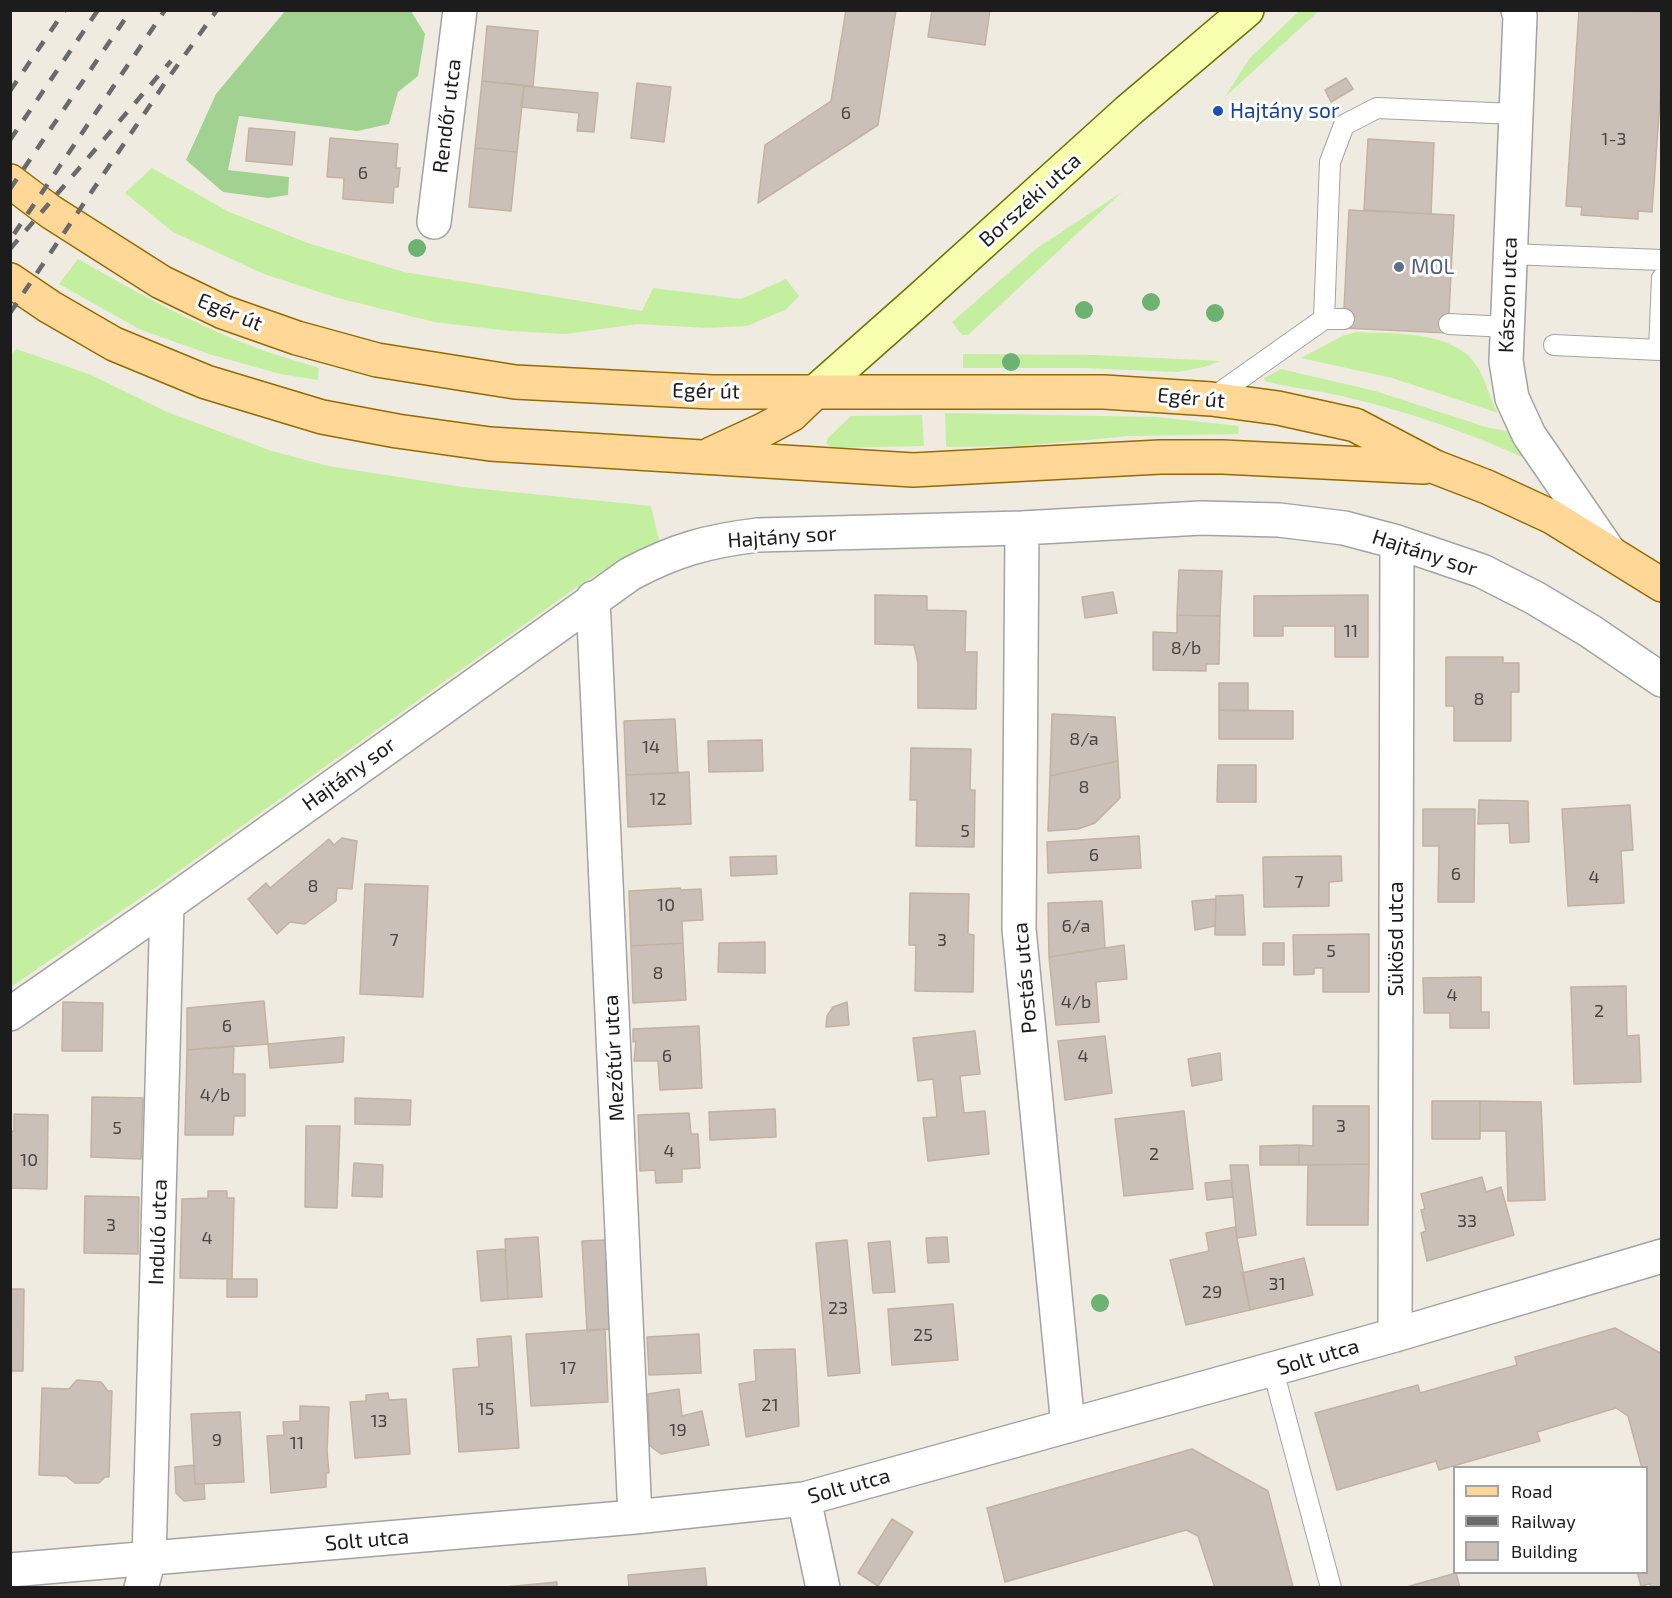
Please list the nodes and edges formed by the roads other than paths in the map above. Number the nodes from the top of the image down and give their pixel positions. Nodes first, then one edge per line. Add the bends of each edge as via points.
1 (460, 10) edge
2 (1247, 10) edge
3 (1518, 10) edge
4 (1515, 114) junction
5 (10, 181) edge
6 (434, 222) dead end
7 (1509, 254) junction
8 (1662, 260) edge
9 (1662, 278) edge
10 (10, 280) edge
11 (1449, 324) dead end
12 (1506, 327) junction
13 (1554, 345) dead end
14 (815, 392) junction
15 (1211, 399) junction
16 (707, 456) junction
17 (1435, 467) junction
18 (1022, 528) junction
19 (1397, 542) junction
20 (1608, 550) junction
21 (1662, 585) edge
22 (593, 598) junction
23 (1662, 680) edge
24 (167, 905) junction
25 (10, 1014) edge
26 (1662, 1256) edge
27 (1395, 1335) junction
28 (1273, 1370) junction
29 (1068, 1426) junction
30 (804, 1499) junction
31 (635, 1517) junction
32 (10, 1570) edge
33 (145, 1573) edge
34 (823, 1587) edge
35 (1331, 1587) edge

1 - 6 street, Rendőr utca
2 - 14 main road, Borszéki utca via 1128,111
3 - 4 street, Kászon utca
4 - 7 street, Kászon utca
4 - 15 lane via 1377,108 1344,125 1330,162 1334,319
5 - 14 main road, Egér út via 161,282 223,312 377,360 515,382 712,392
7 - 8 lane
7 - 12 street, Kászon utca
9 - 13 lane via 1659,350
10 - 16 main road, Egér út via 114,344 206,382 322,417 490,444
11 - 12 lane
12 - 20 street, Kászon utca via 1512,399 1529,435
14 - 15 main road, Egér út via 1104,392
14 - 16 main road via 791,415
15 - 17 main road, Egér út via 1278,408 1355,425
16 - 17 main road, Egér út via 913,470 1160,457
17 - 20 main road, Egér út via 1552,517
18 - 19 street, Hajtány sor via 1202,518 1259,519 1344,528
18 - 22 street, Hajtány sor via 726,538 662,557
18 - 29 street, Postás utca via 1019,929
19 - 23 street, Hajtány sor via 1462,563 1512,585
19 - 27 street, Sükösd utca
20 - 21 main road, Egér út
22 - 24 street, Hajtány sor
22 - 31 street, Mezőtúr utca
24 - 25 street, Hajtány sor
24 - 33 street, Induló utca
26 - 27 street, Solt utca
27 - 28 street, Solt utca
28 - 29 street, Solt utca
28 - 35 lane
29 - 30 street, Solt utca
30 - 31 street, Solt utca
30 - 34 street
31 - 33 street, Solt utca
32 - 33 street, Solt utca

